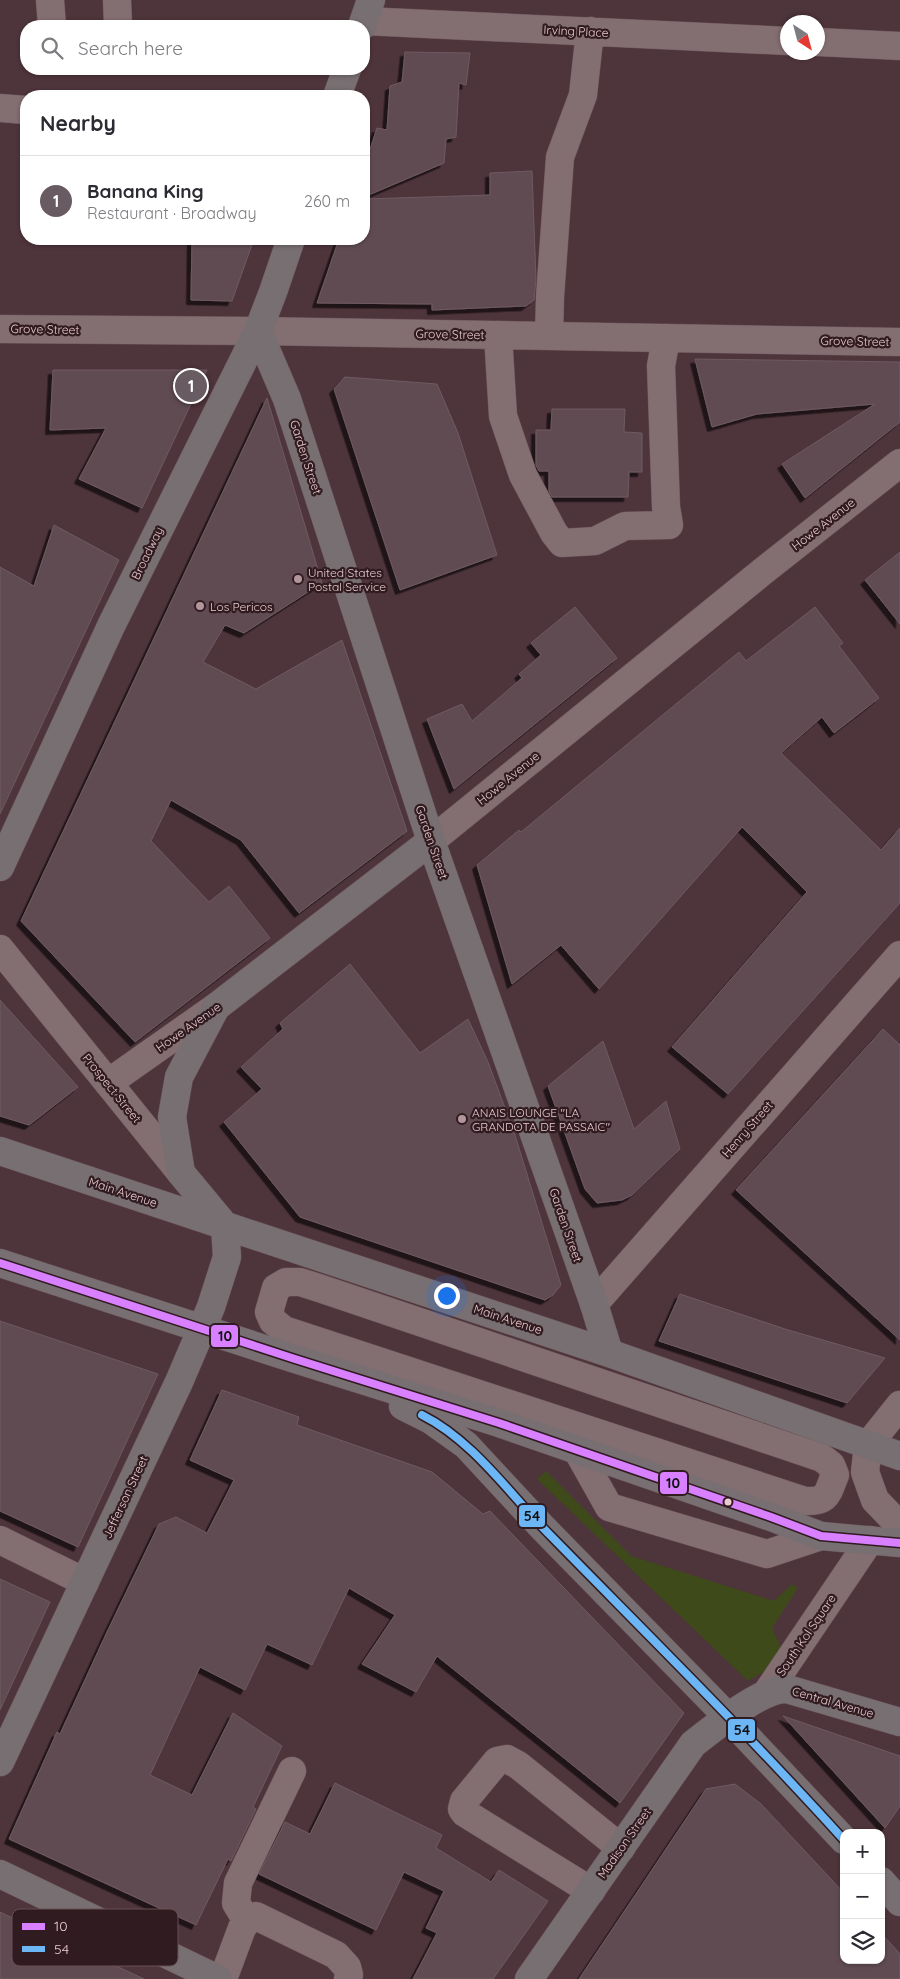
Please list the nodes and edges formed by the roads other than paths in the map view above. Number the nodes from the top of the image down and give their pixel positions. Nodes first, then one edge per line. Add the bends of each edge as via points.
1 (50, 0) edge
2 (117, 0) edge
3 (366, 16) edge
4 (52, 20) edge
5 (118, 20) edge
6 (590, 32) junction
7 (780, 41) edge
8 (825, 42) edge
9 (900, 46) edge
10 (345, 75) edge
11 (340, 90) edge
12 (0, 108) edge
13 (20, 110) edge
14 (289, 245) edge
15 (0, 328) edge
16 (258, 331) junction
17 (498, 335) junction
18 (550, 336) junction
19 (666, 338) junction
20 (900, 342) edge
21 (900, 463) edge
22 (431, 841) junction
23 (0, 867) edge
24 (0, 949) edge
25 (895, 970) edge
26 (216, 1007) junction
27 (108, 1084) junction
28 (0, 1151) edge
29 (181, 1173) junction
30 (225, 1226) junction
31 (330, 1261) junction
32 (0, 1263) edge
33 (322, 1289) junction
34 (594, 1304) junction
35 (202, 1329) junction
36 (298, 1348) junction
37 (609, 1353) junction
38 (330, 1370) junction
39 (602, 1383) junction
40 (900, 1405) edge
41 (868, 1445) junction
42 (577, 1450) junction
43 (900, 1456) edge
44 (663, 1467) junction
45 (900, 1526) edge
46 (822, 1536) junction
47 (0, 1540) edge
48 (870, 1540) junction
49 (900, 1543) edge
50 (85, 1582) junction
51 (766, 1694) junction
52 (728, 1717) junction
53 (900, 1722) edge
54 (0, 1762) edge
55 (292, 1772) dead end
56 (840, 1836) edge
57 (621, 1848) junction
58 (0, 1874) edge
59 (885, 1885) edge
60 (591, 1891) junction
61 (900, 1902) edge
62 (69, 1909) edge
63 (247, 1922) junction
64 (178, 1964) edge
65 (202, 1976) edge
66 (223, 1979) edge
67 (348, 1979) edge
68 (529, 1979) edge

1 - 4 street
2 - 5 street
3 - 6 street, Irving Place
6 - 7 street, Irving Place
6 - 18 street via 583,95 560,157
8 - 9 street
10 - 11 main road
12 - 13 street
14 - 16 main road, Broadway
15 - 16 street, Grove Street
16 - 17 street, Grove Street
16 - 22 main road, Garden Street via 287,399
16 - 23 main road, Broadway via 111,626
17 - 18 street, Grove Street
17 - 19 street via 503,416 513,450 523,475 562,543 595,542 625,526 669,525 661,366
18 - 19 street, Grove Street
19 - 20 street, Grove Street
21 - 22 street, Howe Avenue
22 - 26 main road, Howe Avenue
22 - 34 main road, Garden Street
24 - 27 street, Prospect Street
25 - 34 street, Henry Street
26 - 27 street, Howe Avenue
26 - 29 main road via 179,1077 172,1117
27 - 29 street, Prospect Street
28 - 30 main road, Main Avenue
29 - 30 main road, Prospect Street
30 - 31 main road, Main Avenue
30 - 35 main road, Jefferson Street via 227,1257
31 - 33 street
31 - 37 main road, Main Avenue
32 - 35 main road
33 - 36 street via 300,1282 286,1282 276,1288 269,1312 273,1321
33 - 39 street
34 - 37 main road, Garden Street
35 - 36 main road
35 - 50 main road, Jefferson Street
36 - 38 main road
36 - 44 street via 536,1412
37 - 39 street
37 - 41 main road, Main Avenue
38 - 42 main road
38 - 52 main road via 431,1420 466,1445
39 - 44 street via 822,1458 831,1465 835,1475 826,1496 818,1502
40 - 41 street
41 - 43 main road, Main Avenue
41 - 45 street via 864,1472 875,1500
42 - 44 main road
42 - 46 street via 610,1507 767,1554
44 - 46 main road
46 - 48 main road
47 - 50 street
48 - 49 main road
48 - 51 street, South Kol Square
50 - 54 main road, Jefferson Street
51 - 52 main road, South Kol Square
51 - 53 main road, Central Avenue via 788,1689
52 - 56 main road
52 - 57 main road, Madison Street via 693,1744
55 - 63 street via 238,1883 236,1904
57 - 60 main road, Madison Street
57 - 60 street via 507,1759 497,1761 464,1802 462,1809 465,1814
58 - 62 main road
59 - 61 main road
60 - 68 main road, Madison Street
63 - 66 street
63 - 67 street via 256,1916 336,1955 348,1967
64 - 65 main road

